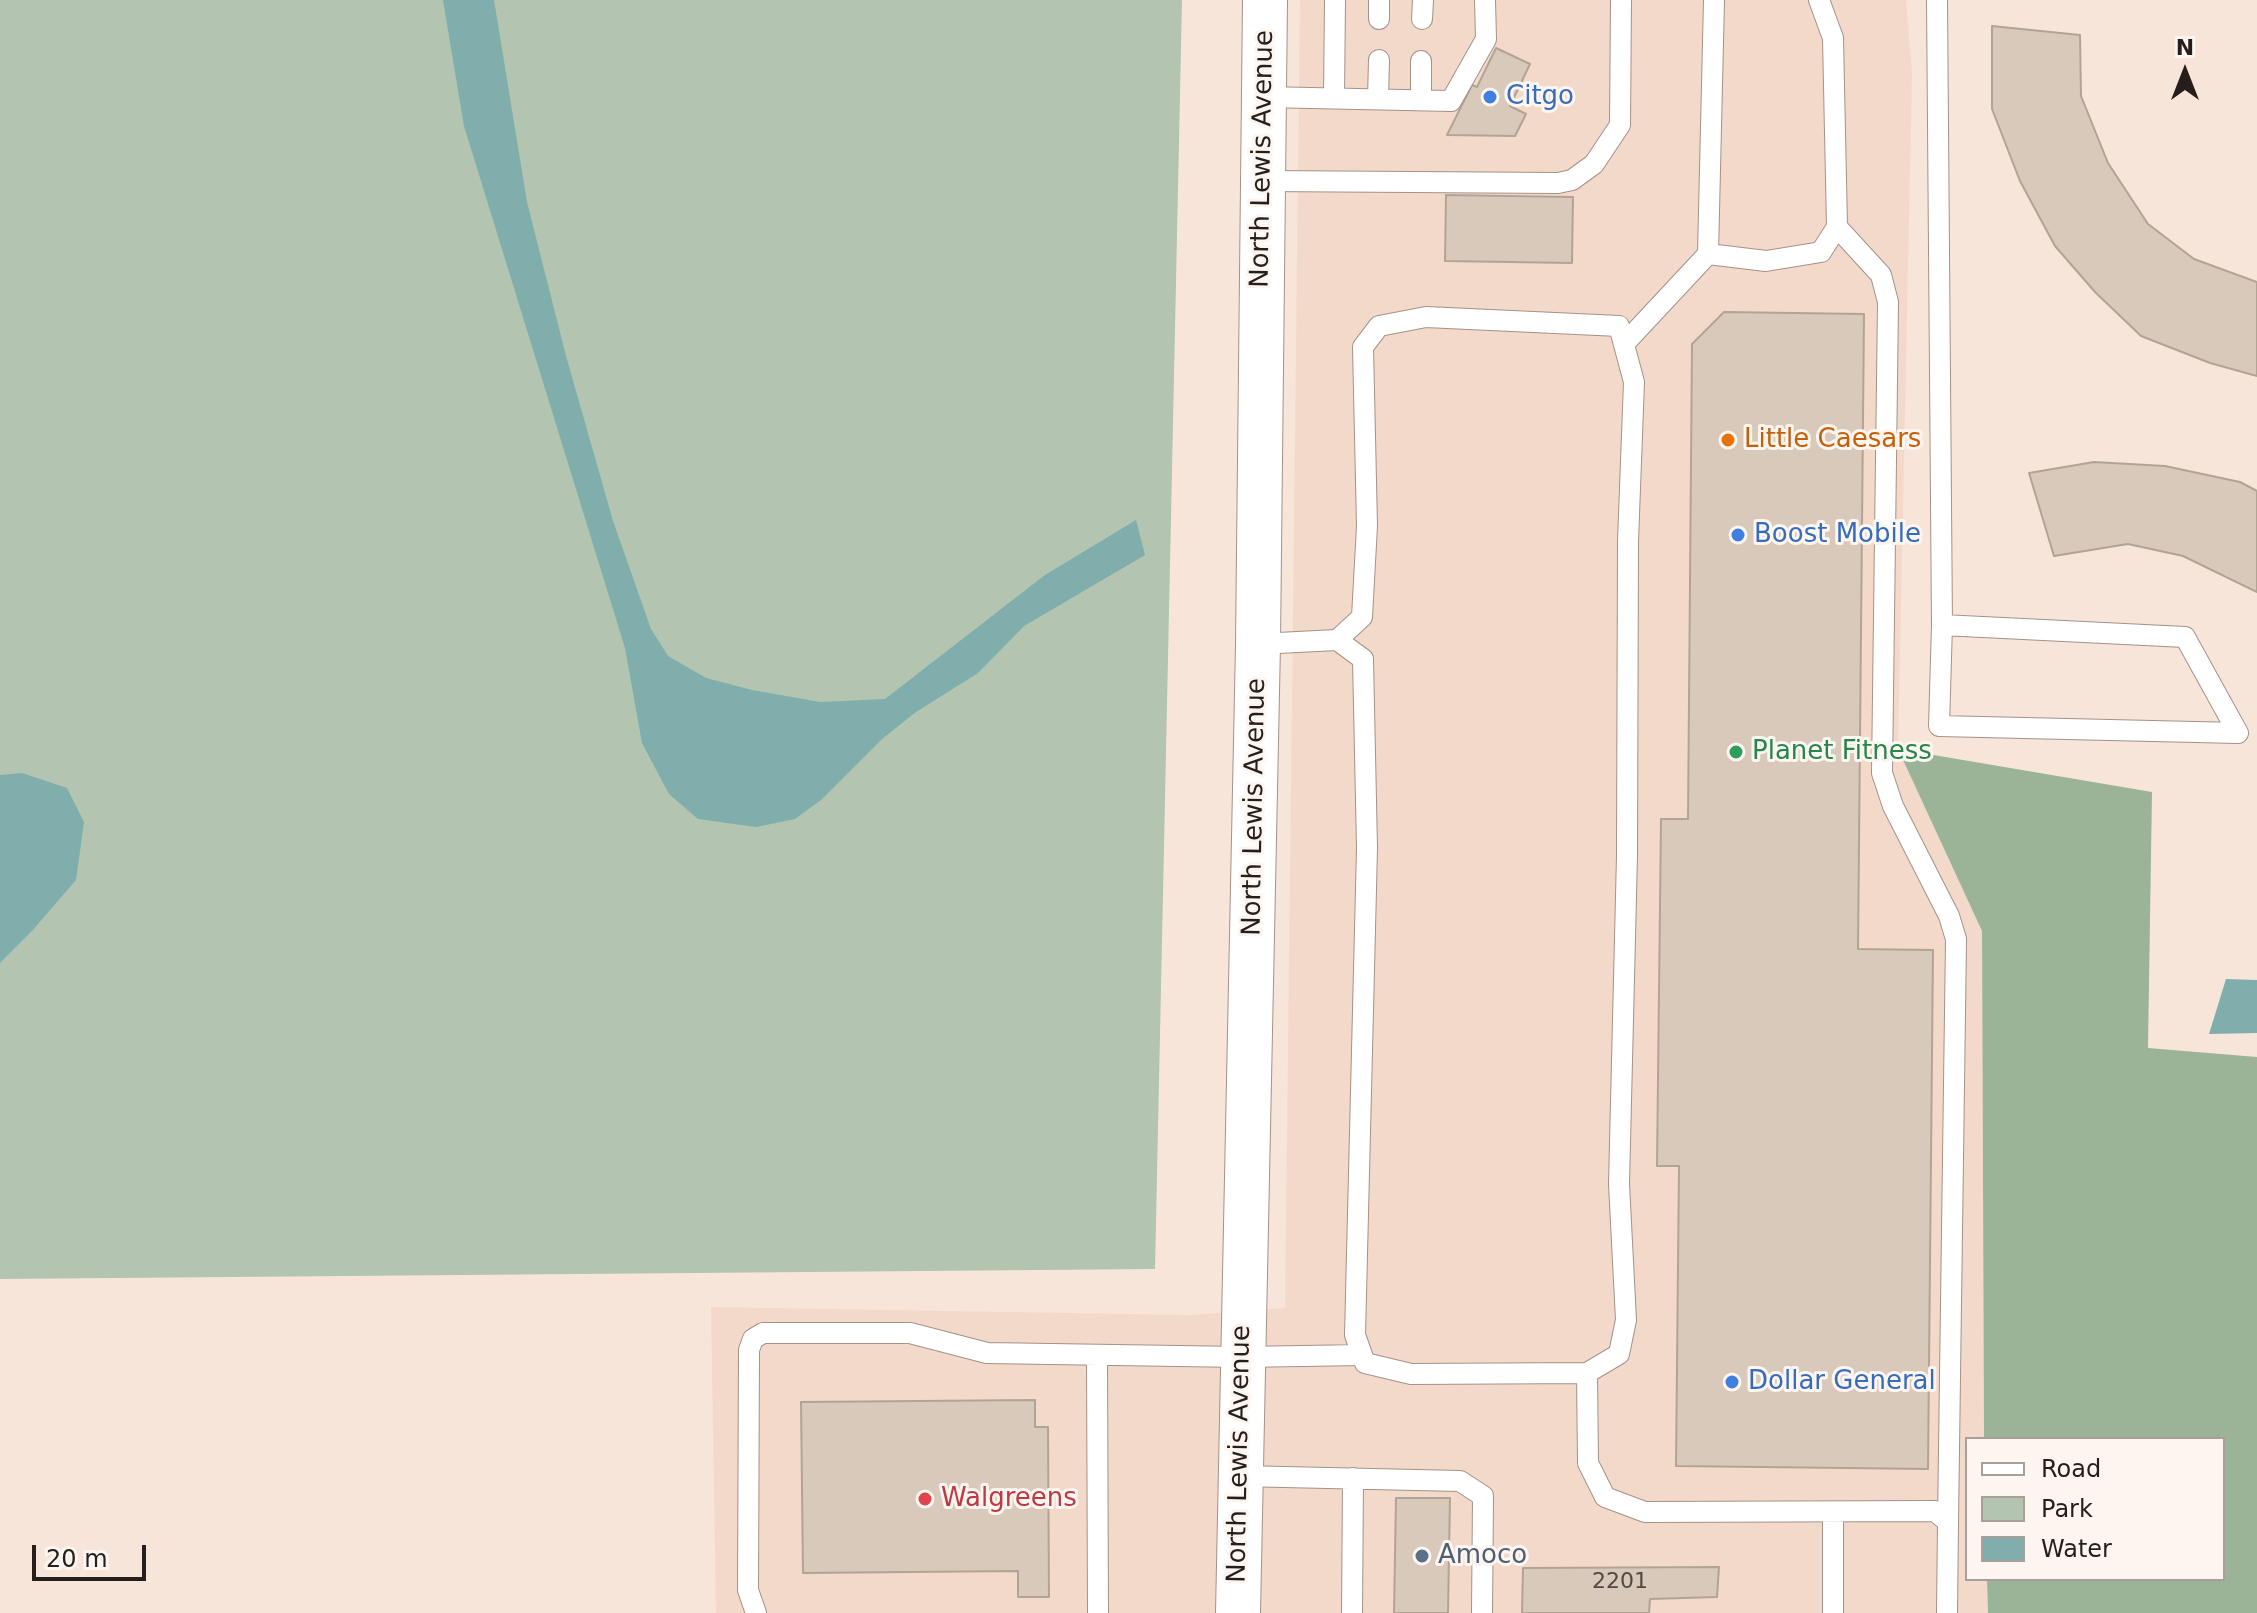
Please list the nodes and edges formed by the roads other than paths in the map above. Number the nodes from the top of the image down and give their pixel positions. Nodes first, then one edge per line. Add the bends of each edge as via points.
1 (1265, 0) edge
2 (1335, 0) edge
3 (1485, 0) edge
4 (1621, 0) edge
5 (1714, 0) edge
6 (1819, 0) edge
7 (1937, 0) edge
8 (1379, 60) dead end
9 (1421, 61) dead end
10 (1264, 97) junction
11 (1334, 98) junction
12 (1378, 99) junction
13 (1421, 100) junction
14 (1263, 181) junction
15 (1837, 227) junction
16 (1708, 254) junction
17 (1621, 335) junction
18 (1942, 625) junction
19 (1337, 640) junction
20 (1258, 644) junction
21 (1362, 1355) junction
22 (1097, 1356) junction
23 (1242, 1357) junction
24 (1587, 1373) junction
25 (1240, 1476) junction
26 (1353, 1478) junction
27 (1833, 1512) junction
28 (1948, 1522) junction
29 (756, 1613) edge
30 (1098, 1613) edge
31 (1238, 1613) edge
32 (1352, 1613) edge
33 (1482, 1613) edge
34 (1833, 1613) edge
35 (1947, 1613) edge

1 - 10 main road, North Lewis Avenue
2 - 11 lane
3 - 13 lane via 1486,39 1451,101
4 - 14 lane via 1620,125 1594,164 1572,180
5 - 16 lane
6 - 15 lane via 1833,38
7 - 18 lane
8 - 12 lane
9 - 13 lane
10 - 11 lane
10 - 14 main road, North Lewis Avenue
11 - 12 lane
12 - 13 lane
14 - 20 main road, North Lewis Avenue
15 - 16 lane via 1821,252 1766,261
15 - 28 lane via 1881,275 1888,302 1882,773 1956,939
16 - 17 lane
17 - 19 lane via 1426,317 1379,326 1363,347 1367,526 1362,617
17 - 24 lane via 1634,382 1619,1184 1626,1320 1619,1354
18 - 18 lane via 1939,726 2238,733 2185,637
19 - 20 lane
19 - 21 lane via 1363,659 1367,848 1355,1335
20 - 23 main road, North Lewis Avenue
21 - 23 lane
21 - 24 lane via 1365,1363 1411,1374
22 - 23 lane
22 - 29 lane via 987,1353 910,1333 763,1333 753,1339 748,1590
22 - 30 lane
23 - 25 main road, North Lewis Avenue
24 - 27 lane via 1588,1463 1605,1497 1645,1512
25 - 26 lane
25 - 31 main road, North Lewis Avenue
26 - 32 lane
26 - 33 lane via 1460,1481 1483,1496
27 - 28 lane via 1935,1511
27 - 34 lane
28 - 35 lane

